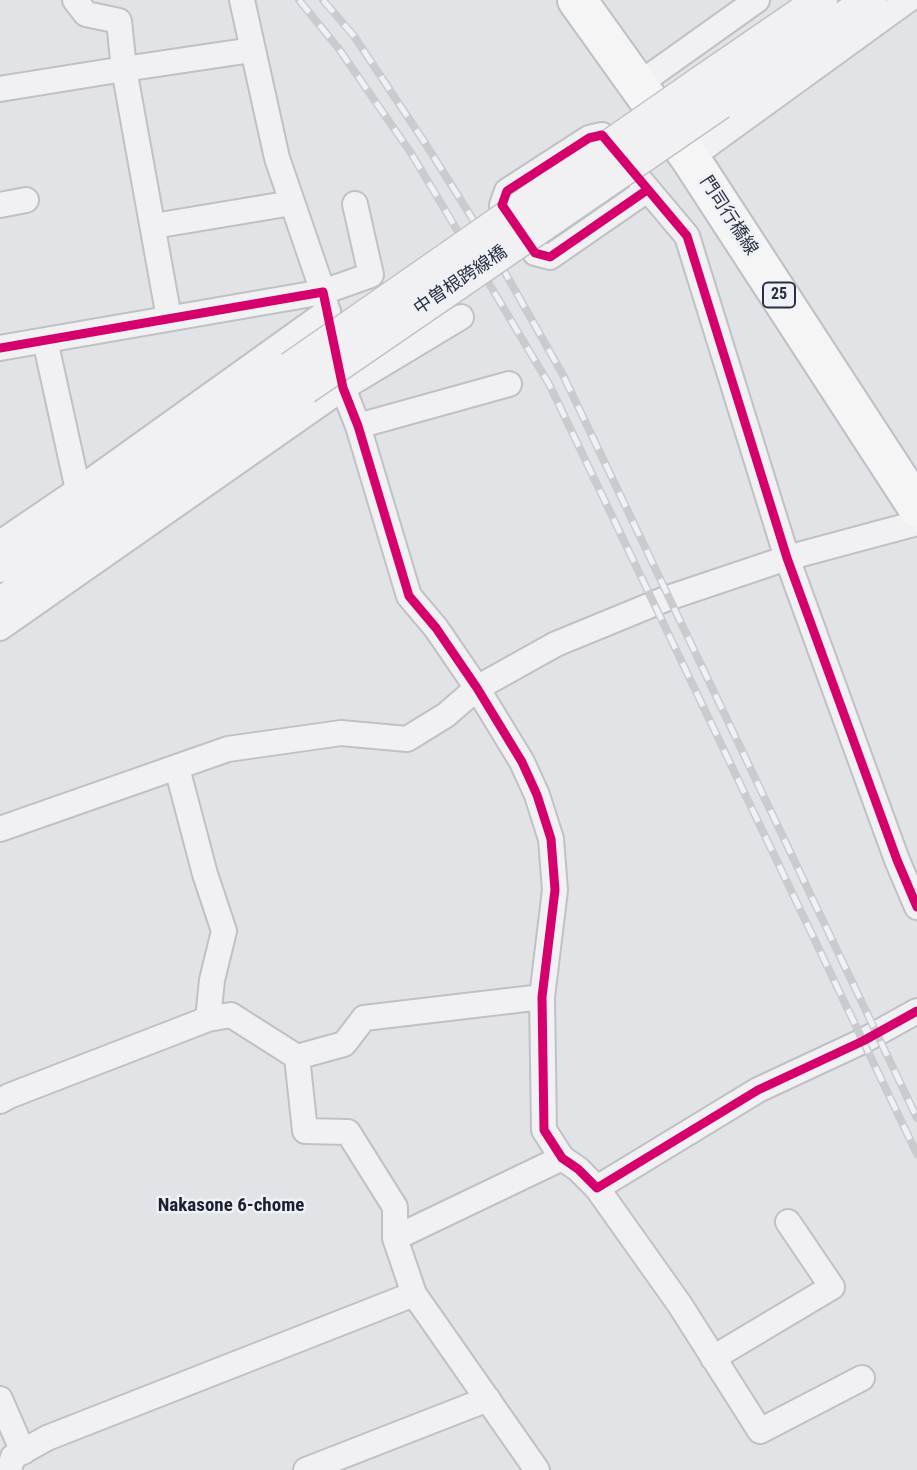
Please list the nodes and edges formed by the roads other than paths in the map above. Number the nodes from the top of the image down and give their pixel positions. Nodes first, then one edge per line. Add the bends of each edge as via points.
1 (75, 0) edge
2 (242, 0) edge
3 (577, 0) edge
4 (757, 0) edge
5 (821, 0) edge
6 (870, 0) edge
7 (908, 0) edge
8 (253, 50) junction
9 (124, 69) junction
10 (639, 84) junction
11 (0, 89) edge
12 (711, 92) junction
13 (691, 158) junction
14 (647, 190) junction
15 (26, 200) dead end
16 (292, 203) junction
17 (355, 204) dead end
18 (0, 205) edge
19 (154, 226) junction
20 (325, 302) junction
21 (461, 317) dead end
22 (169, 318) junction
23 (45, 340) junction
24 (0, 348) edge
25 (298, 378) junction
26 (509, 384) dead end
27 (343, 388) junction
28 (358, 426) junction
29 (78, 490) junction
30 (917, 507) edge
31 (917, 523) edge
32 (0, 543) edge
33 (787, 558) junction
34 (0, 566) edge
35 (0, 604) edge
36 (0, 628) edge
37 (477, 688) junction
38 (177, 768) junction
39 (0, 829) edge
40 (917, 906) edge
41 (542, 998) junction
42 (917, 1011) edge
43 (208, 1019) junction
44 (297, 1057) junction
45 (0, 1101) edge
46 (562, 1158) junction
47 (597, 1188) junction
48 (788, 1222) dead end
49 (396, 1238) junction
50 (414, 1294) junction
51 (713, 1358) junction
52 (862, 1378) dead end
53 (0, 1399) edge
54 (488, 1399) junction
55 (16, 1461) edge
56 (306, 1470) edge
57 (537, 1470) edge

1 - 9 street via 86,13 119,21
2 - 8 street
3 - 10 main road, 門司行橋線 / 25
4 - 10 street
5 - 12 street
6 - 12 street
7 - 13 street
8 - 9 street
8 - 16 street
9 - 11 street
9 - 19 street
10 - 13 main road, 門司行橋線 / 25
12 - 25 street, 中曽根跨線橋, bridge
13 - 30 main road, 門司行橋線 / 25
14 - 14 street via 602,135 589,138 508,191 502,205 535,253 550,257
14 - 33 street via 687,236
15 - 18 street
16 - 19 street
16 - 20 street
17 - 20 street via 371,275
19 - 22 street
20 - 22 street
20 - 27 street
20 - 29 street
21 - 27 street
22 - 23 street
23 - 24 street
23 - 29 street
25 - 34 street
25 - 35 street
26 - 28 street
27 - 28 street
27 - 36 street
28 - 37 street via 409,596
29 - 32 street
31 - 33 street
33 - 37 street via 668,598 556,644
33 - 40 street
37 - 38 street via 446,715 407,739 322,734 228,748
37 - 41 street via 522,762 551,839 555,890
38 - 39 street
38 - 43 street via 224,931
41 - 44 street via 364,1018 344,1044
41 - 46 street via 544,1130
42 - 47 street via 758,1090
43 - 44 street via 231,1015
43 - 45 street
44 - 49 street via 305,1131 348,1132 395,1207
46 - 47 street
46 - 49 street
47 - 51 street
48 - 51 street via 832,1287
49 - 50 street
50 - 54 street
50 - 55 street via 47,1438
51 - 52 street via 760,1431
53 - 55 street
54 - 56 street
54 - 57 street

